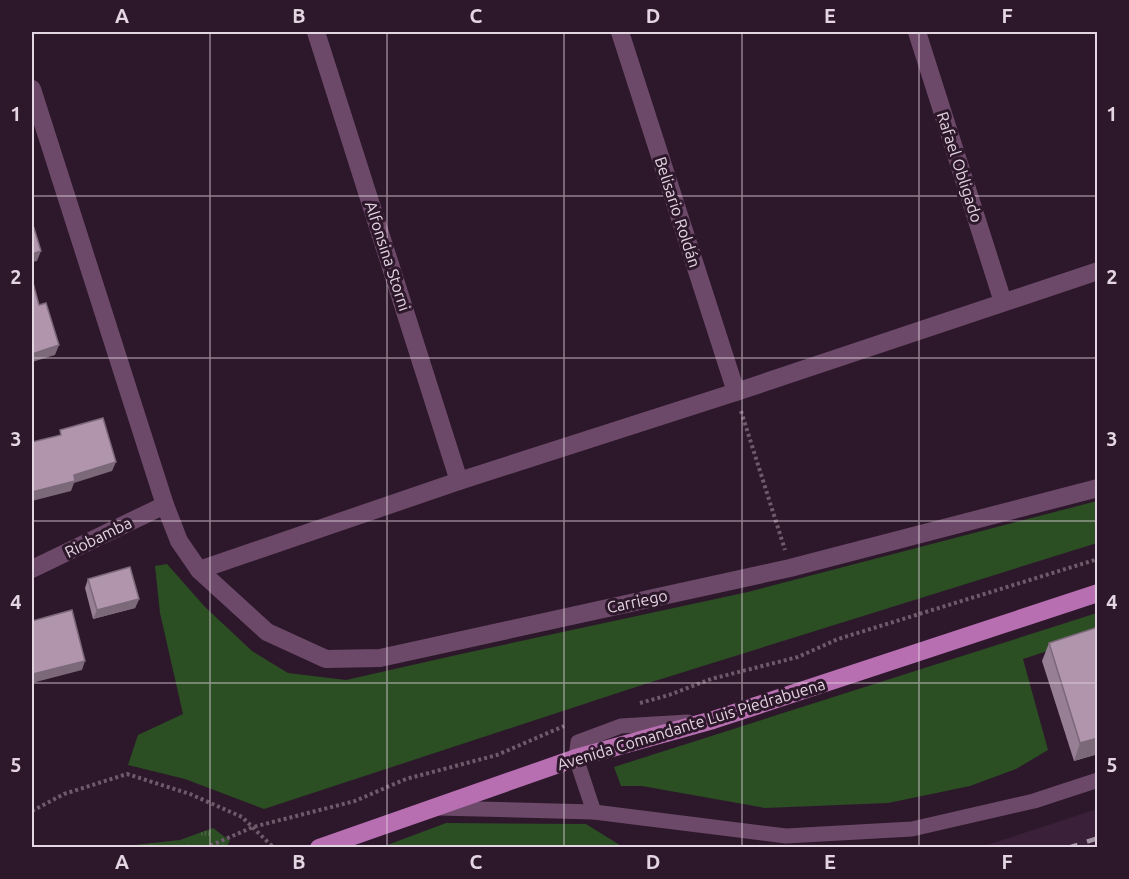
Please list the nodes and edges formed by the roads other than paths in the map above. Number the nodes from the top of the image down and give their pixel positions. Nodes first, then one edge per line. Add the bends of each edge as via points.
1 (316, 32) edge
2 (620, 32) edge
3 (917, 32) edge
4 (32, 89) edge
5 (37, 127) edge
6 (1098, 270) edge
7 (1003, 302) junction
8 (736, 392) junction
9 (459, 481) junction
10 (1098, 488) edge
11 (165, 505) junction
12 (32, 569) edge
13 (199, 570) junction
14 (1098, 593) edge
15 (576, 758) junction
16 (1098, 780) edge
17 (432, 808) junction
18 (594, 812) junction
19 (319, 848) edge

1 - 9 street, Alfonsina Storni
2 - 8 street, Belisario Roldán
3 - 7 street, Rafael Obligado
4 - 5 street, Carriego
5 - 11 street, Carriego
6 - 7 street
7 - 8 street
8 - 9 street
9 - 13 street
10 - 13 street, Carriego via 790,568 380,658 326,659 267,632
11 - 12 street, Riobamba
11 - 13 street, Carriego via 179,541
14 - 15 main road, Avenida Comandante Luis Piedrabuena via 713,720
15 - 17 main road, Avenida Comandante Luis Piedrabuena
15 - 18 lane
16 - 18 lane via 1034,801 912,829 786,836
17 - 18 lane
17 - 19 main road, Avenida Comandante Luis Piedrabuena

